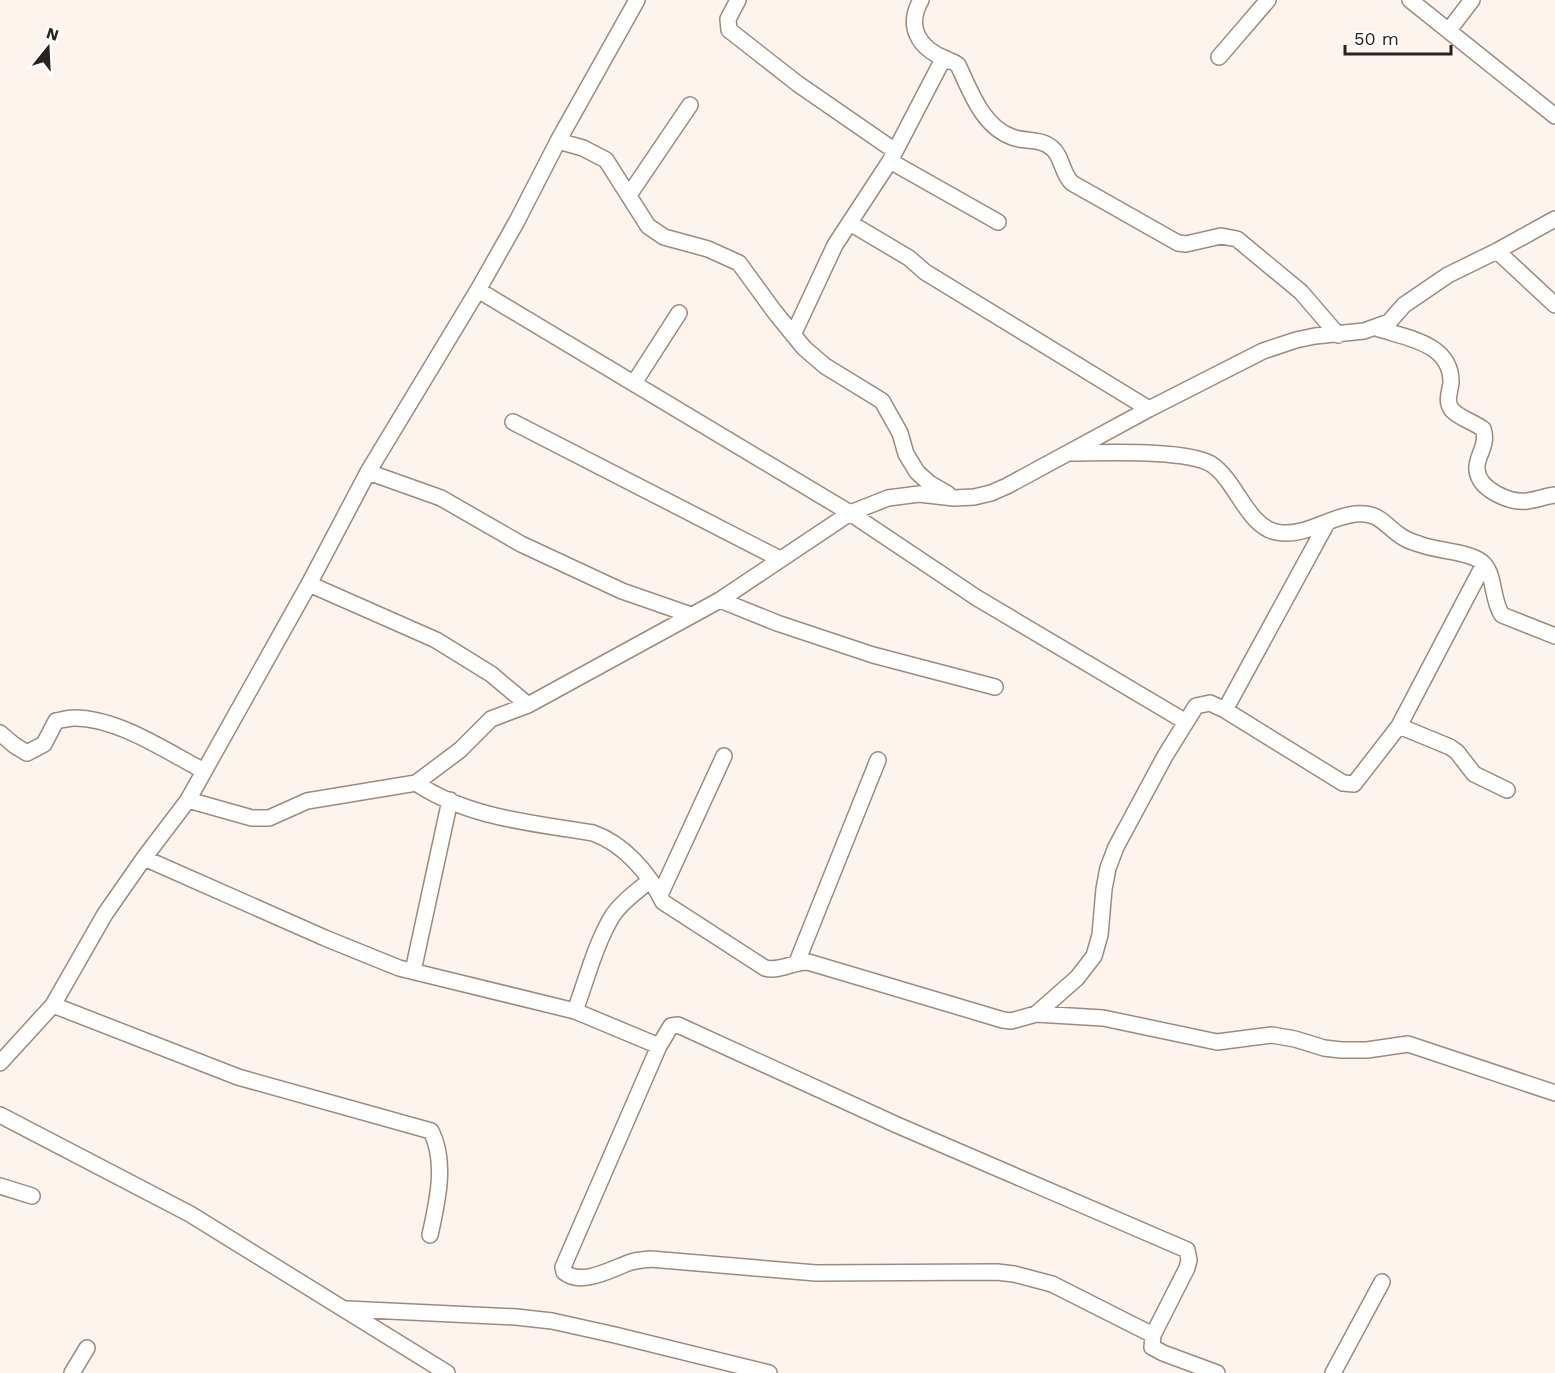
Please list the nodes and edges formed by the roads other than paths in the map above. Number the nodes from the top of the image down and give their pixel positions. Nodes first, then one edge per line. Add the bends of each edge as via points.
1 (637, 0) edge
2 (738, 0) edge
3 (921, 0) edge
4 (1268, 0) edge
5 (1410, 0) edge
6 (1472, 0) edge
7 (1449, 30) junction
8 (1219, 57) dead end
9 (946, 60) junction
10 (690, 105) dead end
11 (1555, 116) edge
12 (558, 141) junction
13 (892, 156) junction
14 (629, 195) junction
15 (1555, 219) edge
16 (998, 222) dead end
17 (849, 223) junction
18 (1497, 251) junction
19 (478, 290) junction
20 (1555, 304) edge
21 (679, 313) dead end
22 (1376, 328) junction
23 (793, 335) junction
24 (1338, 335) junction
25 (634, 383) junction
26 (1149, 409) junction
27 (513, 422) dead end
28 (1068, 453) junction
29 (368, 472) junction
30 (1555, 495) edge
31 (954, 498) junction
32 (850, 513) junction
33 (1327, 523) junction
34 (780, 559) junction
35 (1484, 564) junction
36 (309, 584) junction
37 (720, 600) junction
38 (691, 615) junction
39 (1555, 636) edge
40 (995, 687) dead end
41 (528, 705) junction
42 (1225, 710) junction
43 (1186, 722) junction
44 (1399, 726) junction
45 (0, 733) edge
46 (724, 756) dead end
47 (878, 760) dead end
48 (204, 771) junction
49 (416, 783) junction
50 (1507, 790) dead end
51 (188, 800) junction
52 (450, 800) junction
53 (144, 858) junction
54 (650, 880) junction
55 (660, 895) junction
56 (797, 962) junction
57 (413, 971) junction
58 (53, 1005) junction
59 (576, 1011) junction
60 (1036, 1014) junction
61 (659, 1046) junction
62 (0, 1063) edge
63 (1555, 1093) edge
64 (0, 1116) edge
65 (0, 1186) edge
66 (32, 1196) dead end
67 (430, 1235) dead end
68 (1382, 1282) dead end
69 (344, 1309) junction
70 (1153, 1335) junction
71 (87, 1348) dead end
72 (72, 1373) edge
73 (447, 1373) edge
74 (769, 1373) edge
75 (1217, 1373) edge
76 (1333, 1373) edge

1 - 12 street
2 - 13 street via 728,19 729,30
3 - 9 street via 913,22 916,34
4 - 8 street
5 - 7 street
6 - 7 street
7 - 11 street
9 - 13 street
9 - 24 street via 958,65 988,122 1012,137 1050,146 1072,183 1178,243 1221,236 1237,239 1301,292
10 - 14 street
12 - 14 street via 606,160
12 - 19 street
13 - 16 street
13 - 17 street
14 - 23 street via 656,233 739,263
15 - 18 street
17 - 23 street
17 - 26 street
18 - 20 street
18 - 22 street via 1448,275
19 - 25 street
19 - 29 street
21 - 25 street
22 - 24 street
22 - 30 street via 1432,347 1447,361 1450,408 1484,429 1486,436 1477,469 1488,488 1513,500
23 - 31 street via 825,366 882,401 917,472
24 - 26 street via 1315,336 1263,351
25 - 32 street
26 - 28 street
27 - 34 street
28 - 31 street via 991,493
28 - 33 street via 1194,458 1211,464 1226,477 1264,527 1295,533
29 - 36 street
29 - 38 street via 441,498 521,544 622,591
31 - 32 street via 919,494 888,498
32 - 34 street
32 - 43 street via 977,598
33 - 35 street via 1353,514 1369,514 1421,545
33 - 42 street
34 - 37 street
35 - 39 street via 1502,615
35 - 44 street
36 - 41 street via 436,640 491,674
36 - 48 street
37 - 38 street
37 - 40 street via 873,655
38 - 41 street
41 - 49 street via 491,718 460,750
42 - 43 street via 1203,703 1196,706
42 - 44 street via 1349,785 1358,780
43 - 60 street via 1116,847 1108,868 1094,956 1077,978
44 - 50 street via 1450,747 1474,774
45 - 48 street via 27,753 44,744 56,721 74,718 100,722 123,729
46 - 55 street
47 - 56 street
48 - 51 street
49 - 51 street via 307,801 269,818 252,818
49 - 52 street
51 - 53 street
52 - 54 street via 489,815 610,839
52 - 57 street
53 - 57 street via 325,938
53 - 58 street via 105,914
54 - 55 street
54 - 59 street via 612,917
55 - 56 street via 663,902 765,968 774,971
56 - 60 street via 1003,1020
57 - 59 street
58 - 62 street
58 - 67 street via 238,1077 431,1131 440,1171
59 - 61 street
60 - 63 street via 1103,1018 1217,1042 1272,1035 1341,1050 1408,1044
61 - 70 street via 671,1026 678,1025 1187,1250 1187,1268
61 - 70 street via 566,1259 563,1267 567,1275 600,1275 629,1262 650,1259 816,1273 997,1272 1052,1284
64 - 69 street via 190,1214
65 - 66 street
68 - 76 street
69 - 73 street
69 - 74 street via 552,1321
70 - 75 street via 1152,1347 1156,1350
71 - 72 street

